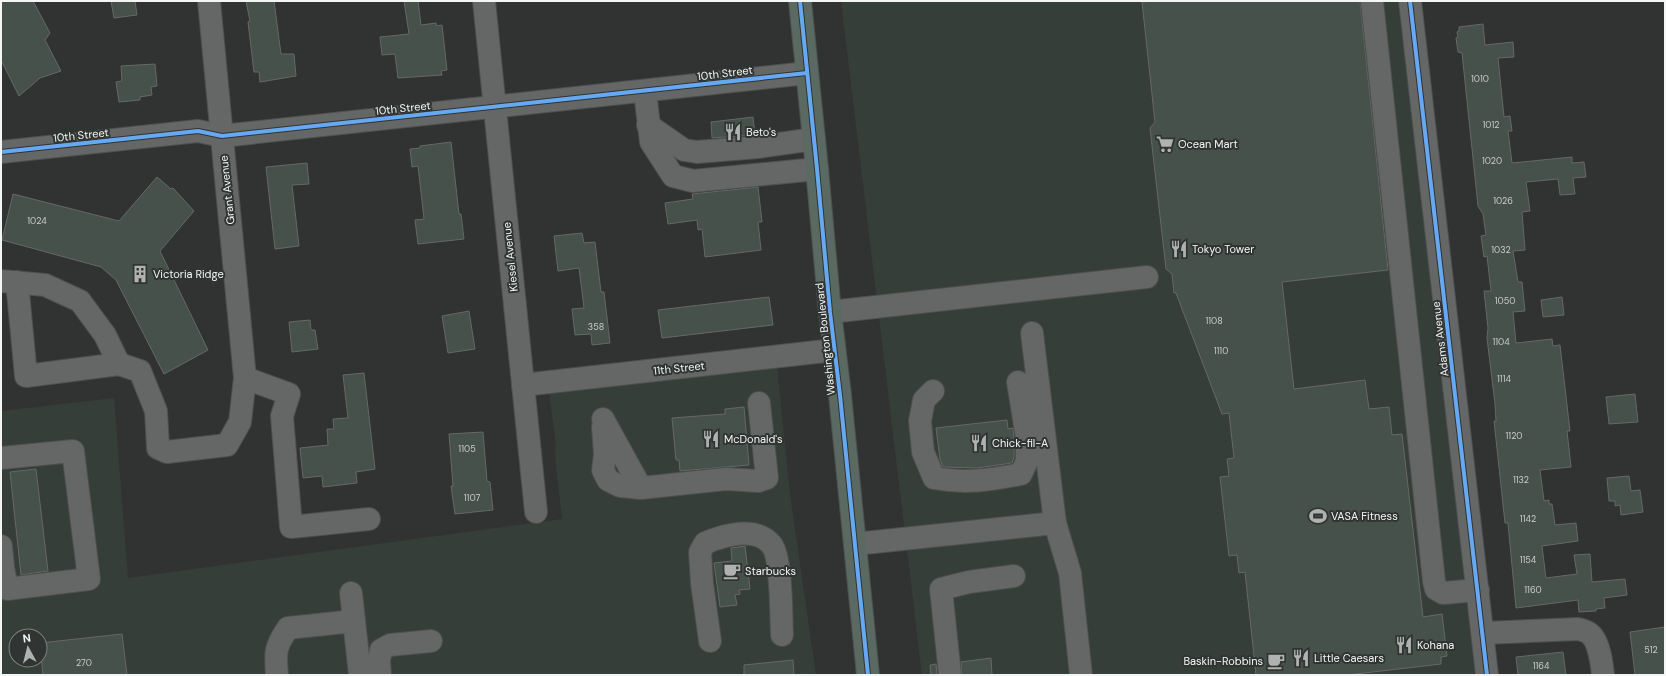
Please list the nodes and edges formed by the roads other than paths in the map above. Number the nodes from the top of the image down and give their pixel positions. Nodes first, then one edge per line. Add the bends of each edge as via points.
1 (208, 1) edge
2 (484, 1) edge
3 (800, 1) edge
4 (1372, 1) edge
5 (1410, 1) edge
6 (807, 73) junction
7 (645, 92) junction
8 (495, 107) junction
9 (648, 125) junction
10 (222, 136) junction
11 (814, 139) junction
12 (1, 152) edge
13 (817, 169) junction
14 (1147, 277) dead end
15 (9, 281) edge
16 (830, 312) junction
17 (1032, 333) dead end
18 (834, 350) junction
19 (119, 364) junction
20 (246, 378) junction
21 (1018, 382) dead end
22 (523, 385) junction
23 (933, 391) dead end
24 (759, 404) dead end
25 (603, 419) dead end
26 (1, 458) edge
27 (536, 512) dead end
28 (370, 519) dead end
29 (1055, 523) junction
30 (855, 544) junction
31 (1, 546) edge
32 (2, 568) edge
33 (1014, 576) dead end
34 (1478, 590) junction
35 (351, 593) dead end
36 (354, 621) junction
37 (1483, 633) junction
38 (782, 635) dead end
39 (431, 641) dead end
40 (710, 641) dead end
41 (278, 675) edge
42 (360, 675) edge
43 (380, 675) edge
44 (868, 675) edge
45 (950, 675) edge
46 (1081, 675) edge
47 (1488, 675) edge
48 (1603, 675) edge

1 - 10 street, Grant Avenue
2 - 8 street, Kiesel Avenue
3 - 6 main road, Washington Boulevard
4 - 34 street via 1434,581 1436,589 1443,593
5 - 34 street, Adams Avenue
6 - 7 street, 10th Street
6 - 11 main road, Washington Boulevard
7 - 8 street, 10th Street
7 - 9 street
8 - 10 street, 10th Street
8 - 22 street, Kiesel Avenue
9 - 11 street via 684,150 697,152
9 - 13 street via 652,142 673,176 693,181
10 - 12 street, 10th Street via 198,131
10 - 20 street, Grant Avenue
11 - 13 main road, Washington Boulevard
13 - 16 main road, Washington Boulevard
14 - 16 street
15 - 19 street via 45,285 80,301 105,335
15 - 19 street via 26,376
16 - 18 main road, Washington Boulevard
17 - 29 street
18 - 22 street, 11th Street
18 - 30 main road, Washington Boulevard
19 - 20 street, Grant Avenue via 140,371 156,411 158,448 167,452 227,445 240,422
20 - 28 street via 289,394 282,416 291,527
21 - 23 street via 1027,438 1027,461 1021,474 990,480 953,481 934,478 923,452 920,421 924,400
22 - 27 street, Kiesel Avenue
24 - 25 street via 766,478 758,481 726,479 641,488
26 - 32 street via 74,451 90,579 7,589
29 - 30 street
29 - 46 street via 1070,573
30 - 44 main road, Washington Boulevard
31 - 32 street
33 - 45 street via 969,582 941,590
34 - 37 street, Adams Avenue
35 - 36 street
36 - 41 street via 288,628 278,643
36 - 42 street
37 - 47 street, Adams Avenue
37 - 48 street via 1578,629 1590,634 1597,646 1602,660
38 - 40 street via 778,560 772,544 758,534 735,534 718,537 705,543 700,552
39 - 43 street via 390,645 381,650

